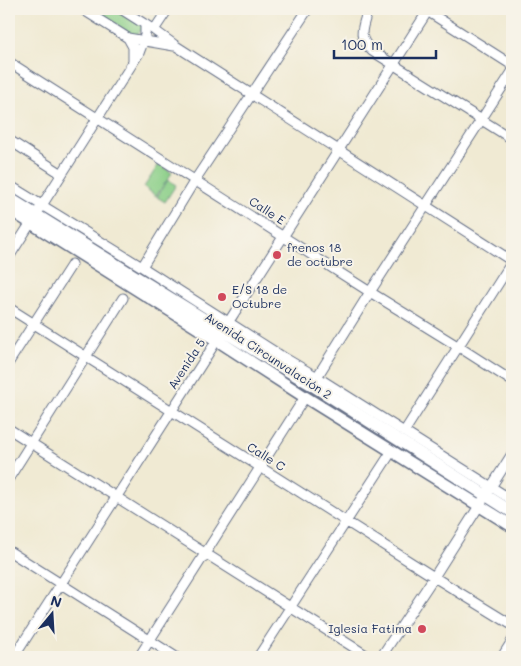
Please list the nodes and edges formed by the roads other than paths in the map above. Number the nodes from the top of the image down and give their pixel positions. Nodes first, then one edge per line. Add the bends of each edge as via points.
1 (82, 9) edge
2 (121, 9) edge
3 (168, 9) edge
4 (308, 9) edge
5 (368, 9) edge
6 (427, 9) edge
7 (95, 13) edge
8 (145, 24) junction
9 (154, 30) junction
10 (128, 38) junction
11 (144, 41) junction
12 (176, 46) junction
13 (9, 62) edge
14 (133, 62) junction
15 (393, 64) junction
16 (512, 65) edge
17 (512, 72) edge
18 (251, 94) junction
19 (98, 118) junction
20 (482, 120) junction
21 (512, 139) edge
22 (9, 140) edge
23 (339, 150) junction
24 (62, 174) junction
25 (195, 180) junction
26 (9, 185) edge
27 (9, 198) edge
28 (426, 205) junction
29 (9, 209) edge
30 (36, 215) junction
31 (283, 237) junction
32 (9, 258) edge
33 (512, 262) edge
34 (72, 264) dead end
35 (142, 267) junction
36 (151, 279) junction
37 (370, 292) junction
38 (123, 298) dead end
39 (9, 308) edge
40 (33, 324) junction
41 (223, 331) junction
42 (459, 347) junction
43 (85, 357) junction
44 (280, 361) junction
45 (9, 362) edge
46 (317, 377) junction
47 (512, 381) edge
48 (305, 397) junction
49 (345, 401) junction
50 (172, 412) junction
51 (9, 429) edge
52 (404, 432) junction
53 (31, 443) junction
54 (392, 451) junction
55 (512, 454) edge
56 (260, 468) junction
57 (9, 478) edge
58 (485, 495) junction
59 (116, 497) junction
60 (512, 500) edge
61 (512, 512) edge
62 (346, 522) junction
63 (512, 526) edge
64 (9, 551) edge
65 (205, 553) junction
66 (434, 577) junction
67 (60, 584) junction
68 (290, 607) junction
69 (512, 625) edge
70 (150, 641) junction
71 (512, 641) edge
72 (14, 657) edge
73 (139, 657) edge
74 (176, 657) edge
75 (258, 657) edge
76 (369, 657) edge
77 (381, 657) edge
78 (502, 657) edge

1 - 7 street
2 - 8 street
3 - 9 street
4 - 18 street
5 - 15 street via 362,37 372,52
6 - 15 street, Avenida 5
6 - 16 street
7 - 10 street
8 - 9 street
8 - 11 street
9 - 12 street
10 - 11 street
10 - 14 street via 133,47
11 - 12 street
11 - 14 street
12 - 18 street
13 - 19 street, Calle E
14 - 19 street
15 - 20 street
15 - 23 street, Avenida 5
17 - 20 street
18 - 23 street
18 - 25 street
19 - 24 street
19 - 25 street, Calle E
20 - 21 street
20 - 28 street
22 - 24 street
23 - 28 street
23 - 31 street, Avenida 5
24 - 30 street
25 - 31 street, Calle E
25 - 35 street
26 - 30 street
27 - 30 main road, Avenida Circunvalación 2
28 - 33 street
28 - 37 street
29 - 30 main road, Avenida Circunvalación 2
30 - 32 street
30 - 35 street
30 - 36 main road, Avenida Circunvalación 2
30 - 41 main road, Avenida Circunvalación 2
31 - 37 street, Calle E
31 - 41 street, Avenida 5
33 - 42 street
34 - 40 street
35 - 36 street
36 - 41 main road, Avenida Circunvalación 2
37 - 42 street, Calle E
37 - 46 street
38 - 43 street
39 - 40 street, Calle C
40 - 43 street, Calle C
40 - 45 street
41 - 44 main road, Avenida Circunvalación 2
41 - 48 main road, Avenida Circunvalación 2
41 - 50 street, Avenida 5
42 - 47 street, Calle E
42 - 52 street
43 - 50 street, Calle C
43 - 53 street
44 - 46 street
44 - 49 main road, Avenida Circunvalación 2 via 312,385
46 - 49 street
48 - 54 main road, Avenida Circunvalación 2
48 - 56 street
49 - 52 street
49 - 58 main road, Avenida Circunvalación 2
50 - 56 street, Calle C
50 - 59 street, Avenida 5
51 - 53 street
52 - 58 street
53 - 57 street
53 - 59 street
54 - 58 main road, Avenida Circunvalación 2
54 - 62 street
55 - 58 street
56 - 62 street, Calle C
56 - 65 street
58 - 60 street
58 - 61 main road, Avenida Circunvalación 2
58 - 63 main road, Avenida Circunvalación 2
58 - 66 street
59 - 65 street
59 - 67 street, Avenida 5
62 - 66 street, Calle C
62 - 68 street
64 - 67 street
65 - 68 street
65 - 70 street
66 - 69 street, Calle C
66 - 77 street
67 - 70 street
67 - 72 street, Avenida 5
68 - 75 street
68 - 76 street
70 - 73 street
70 - 74 street
71 - 78 street

